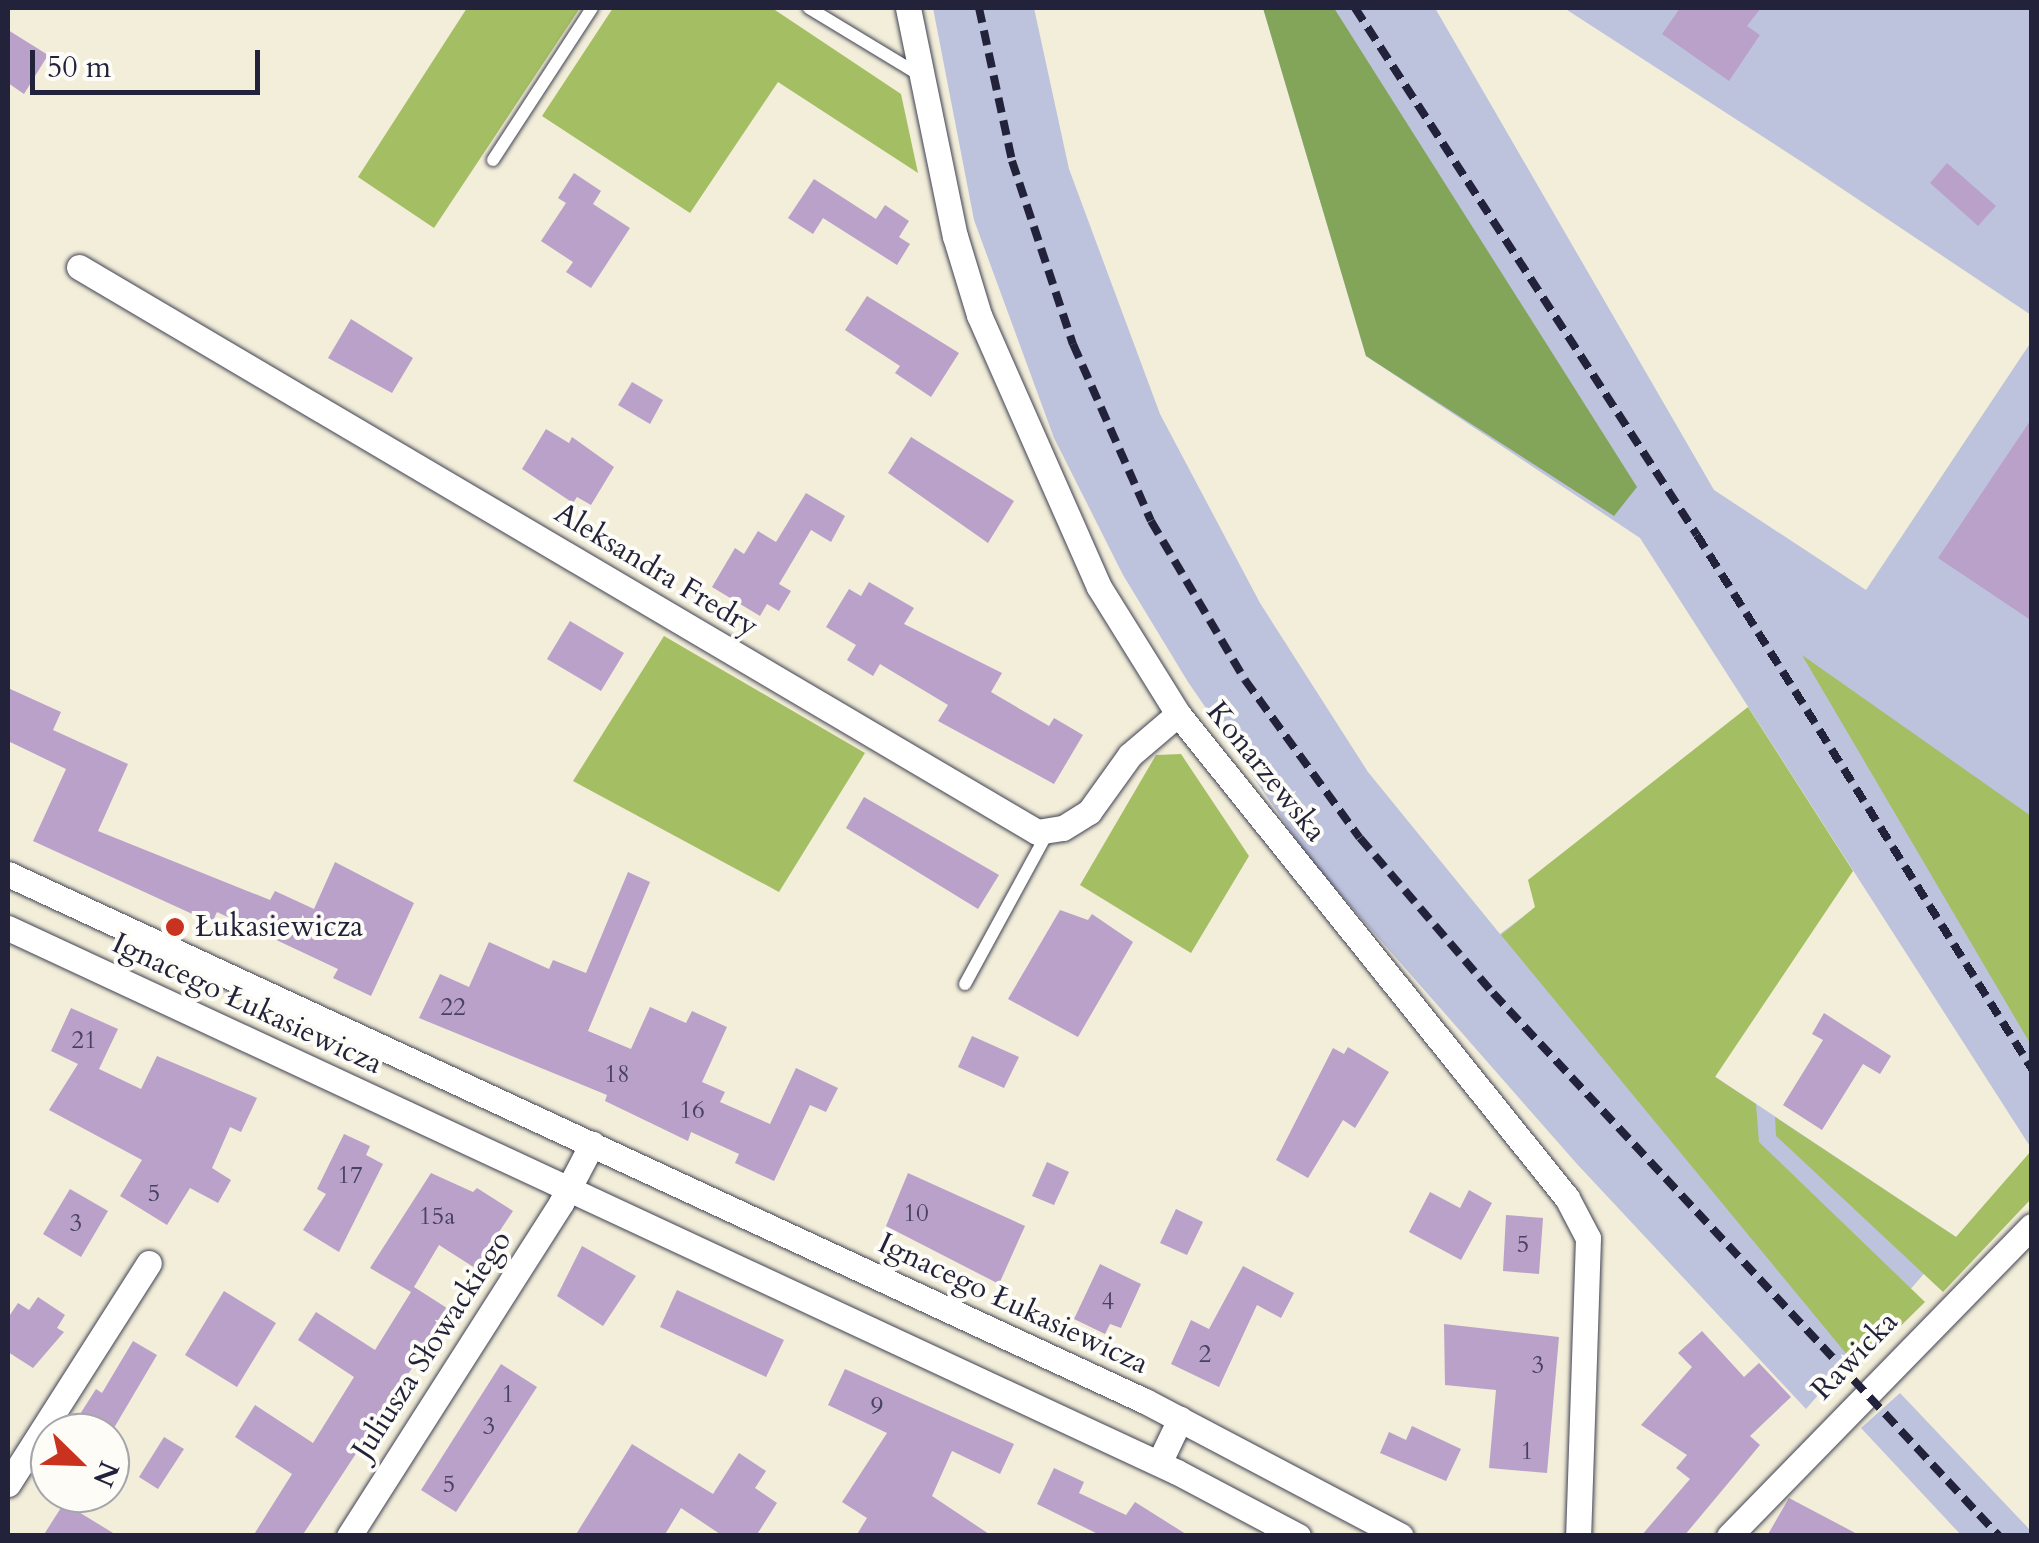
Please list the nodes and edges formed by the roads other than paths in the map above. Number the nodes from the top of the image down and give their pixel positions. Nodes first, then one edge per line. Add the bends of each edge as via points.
1 (592, 8) edge
2 (810, 8) edge
3 (908, 8) edge
4 (918, 74) junction
5 (492, 160) dead end
6 (78, 267) dead end
7 (1178, 714) junction
8 (1049, 830) junction
9 (8, 874) edge
10 (8, 928) edge
11 (965, 984) dead end
12 (592, 1144) junction
13 (569, 1189) junction
14 (2032, 1226) edge
15 (148, 1263) dead end
16 (1180, 1418) junction
17 (1158, 1463) junction
18 (8, 1484) edge
19 (349, 1536) edge
20 (1298, 1536) edge
21 (1401, 1536) edge
22 (1578, 1536) edge
23 (1729, 1536) edge

1 - 5 lane
2 - 4 lane
3 - 4 street, Konarzewska
4 - 7 street, Konarzewska via 955,236 1018,417 1098,587
6 - 8 street, Aleksandra Fredry via 1021,822
7 - 8 street via 1130,755 1088,812
7 - 22 street, Konarzewska via 1567,1198 1588,1238
8 - 11 lane
9 - 12 street, Ignacego Łukasiewicza
10 - 13 street, Ignacego Łukasiewicza
12 - 13 street
12 - 16 street, Ignacego Łukasiewicza
13 - 17 street, Ignacego Łukasiewicza
13 - 19 street, Juliusza Słowackiego
14 - 23 street, Rawicka
15 - 18 street
16 - 17 street
16 - 21 street, Ignacego Łukasiewicza
17 - 20 street, Ignacego Łukasiewicza

